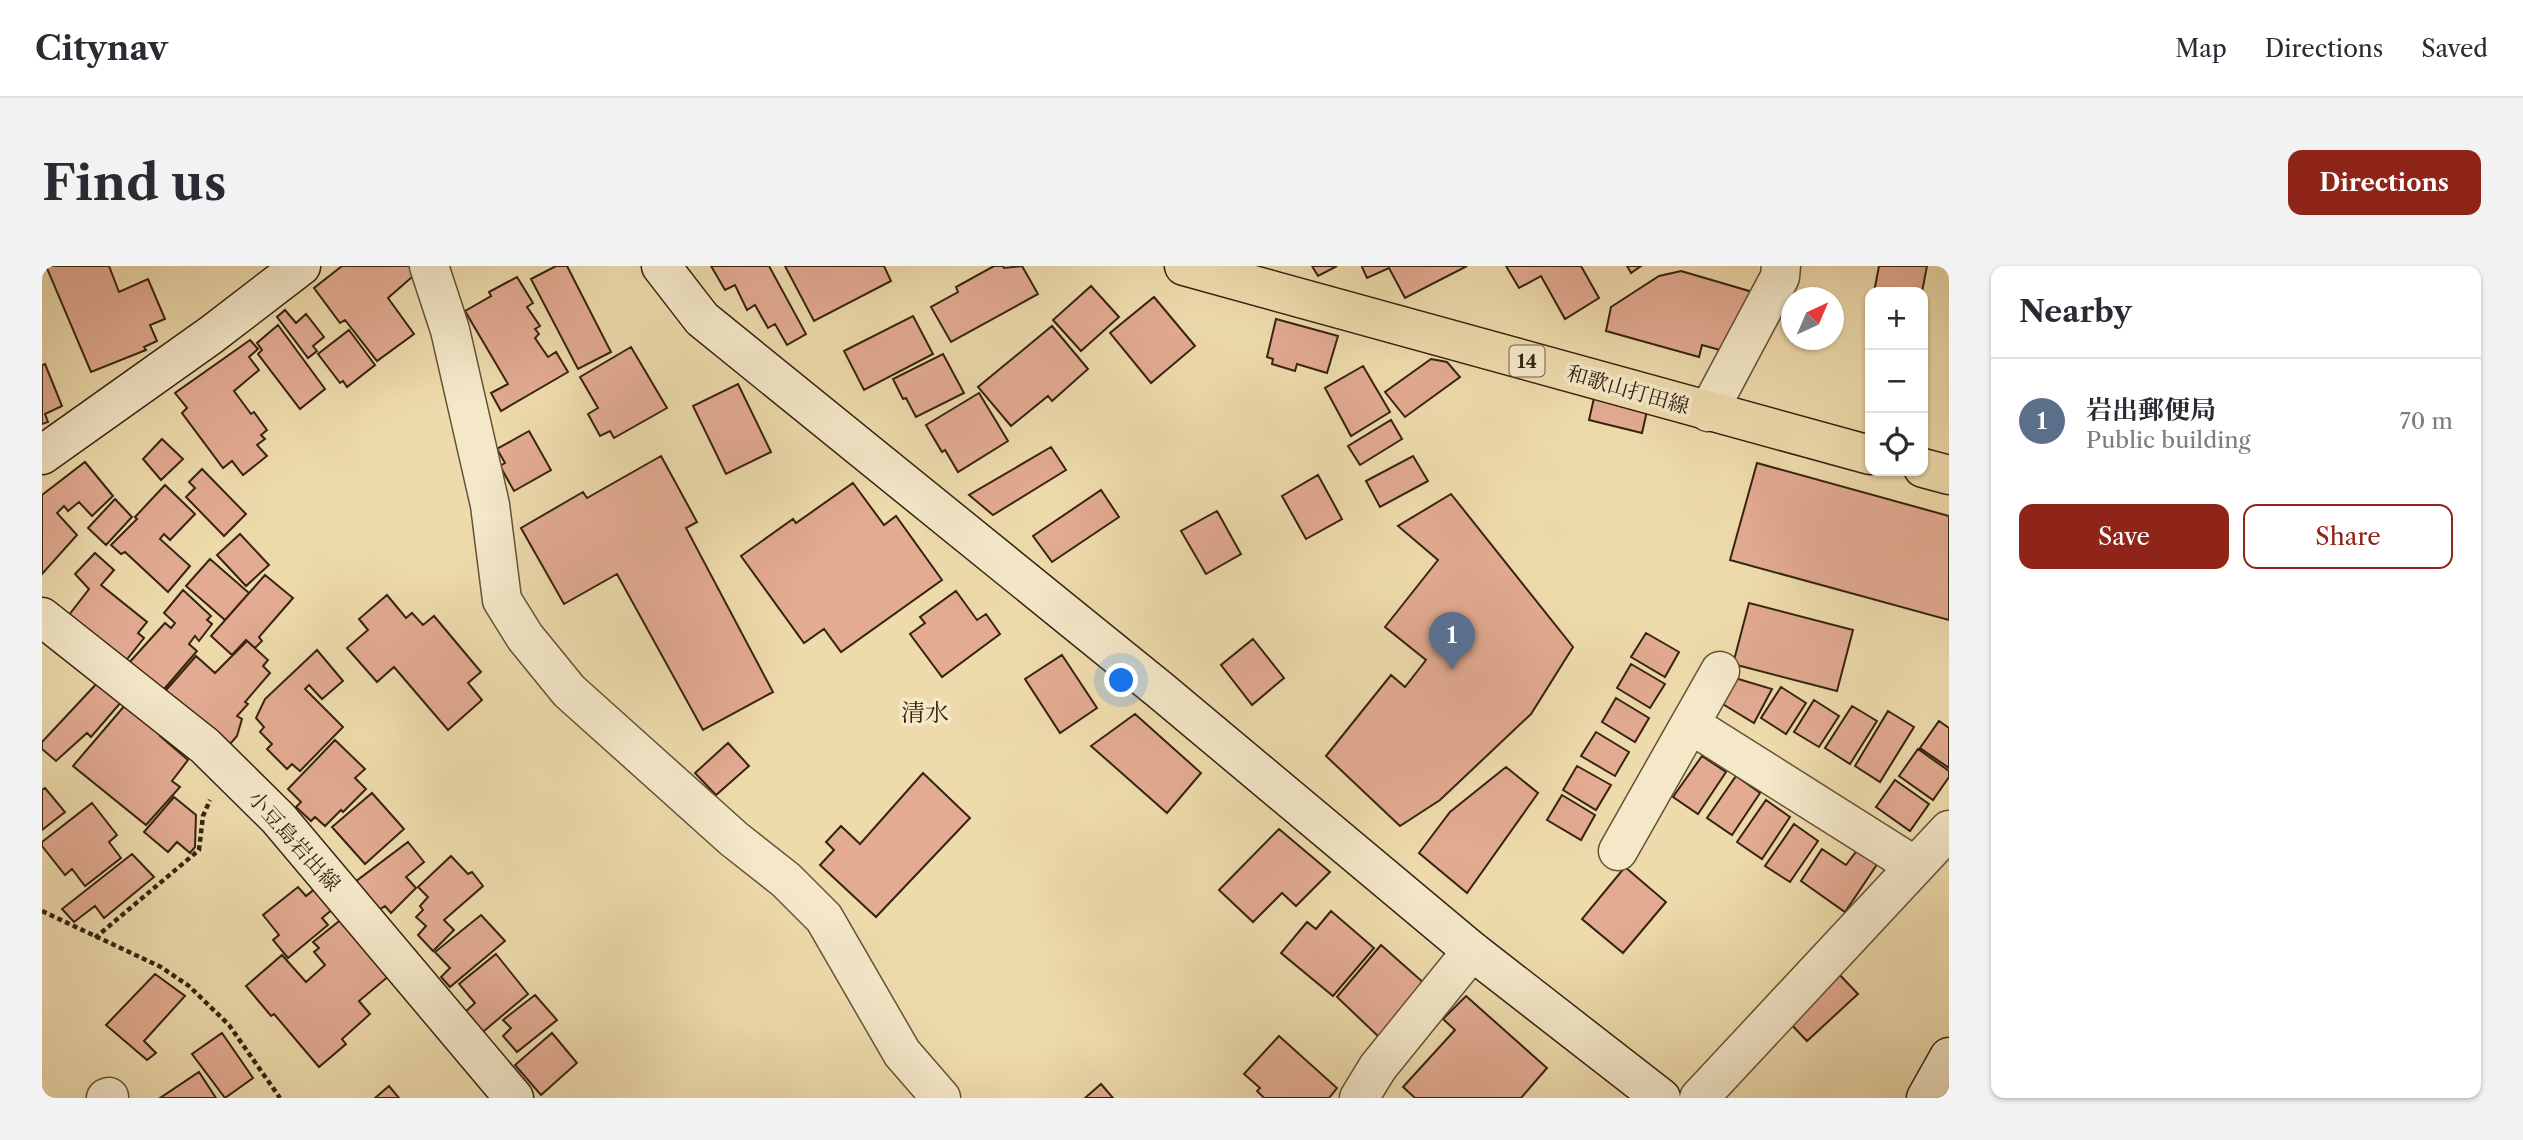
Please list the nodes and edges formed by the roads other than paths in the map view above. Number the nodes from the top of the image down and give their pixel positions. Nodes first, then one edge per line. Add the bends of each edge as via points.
1 (301, 266) edge
2 (429, 266) edge
3 (661, 266) edge
4 (1184, 266) edge
5 (1781, 266) edge
6 (1708, 412) junction
7 (42, 454) edge
8 (1865, 454) edge
9 (1928, 469) edge
10 (1949, 475) edge
11 (42, 617) edge
12 (1720, 671) dead end
13 (1690, 724) junction
14 (1949, 830) edge
15 (1618, 851) dead end
16 (1915, 866) junction
17 (1472, 951) junction
18 (1949, 1057) edge
19 (514, 1098) edge
20 (941, 1098) edge
21 (1359, 1098) edge
22 (1661, 1098) edge
23 (1699, 1098) edge
24 (1926, 1098) edge

1 - 7 street
2 - 20 street via 450,330 490,505 502,600 569,691 824,918 902,1053
3 - 17 street via 702,319 1160,690
4 - 6 main road, 和歌山打田線 / 14
5 - 6 street via 1780,277
6 - 8 main road, 和歌山打田線 / 14
9 - 10 main road
11 - 19 street, 小豆島岩出線 via 205,746 278,818
12 - 13 street
13 - 15 street
13 - 16 street
14 - 16 street
16 - 23 street
17 - 21 street via 1378,1067
17 - 22 street
18 - 24 street

